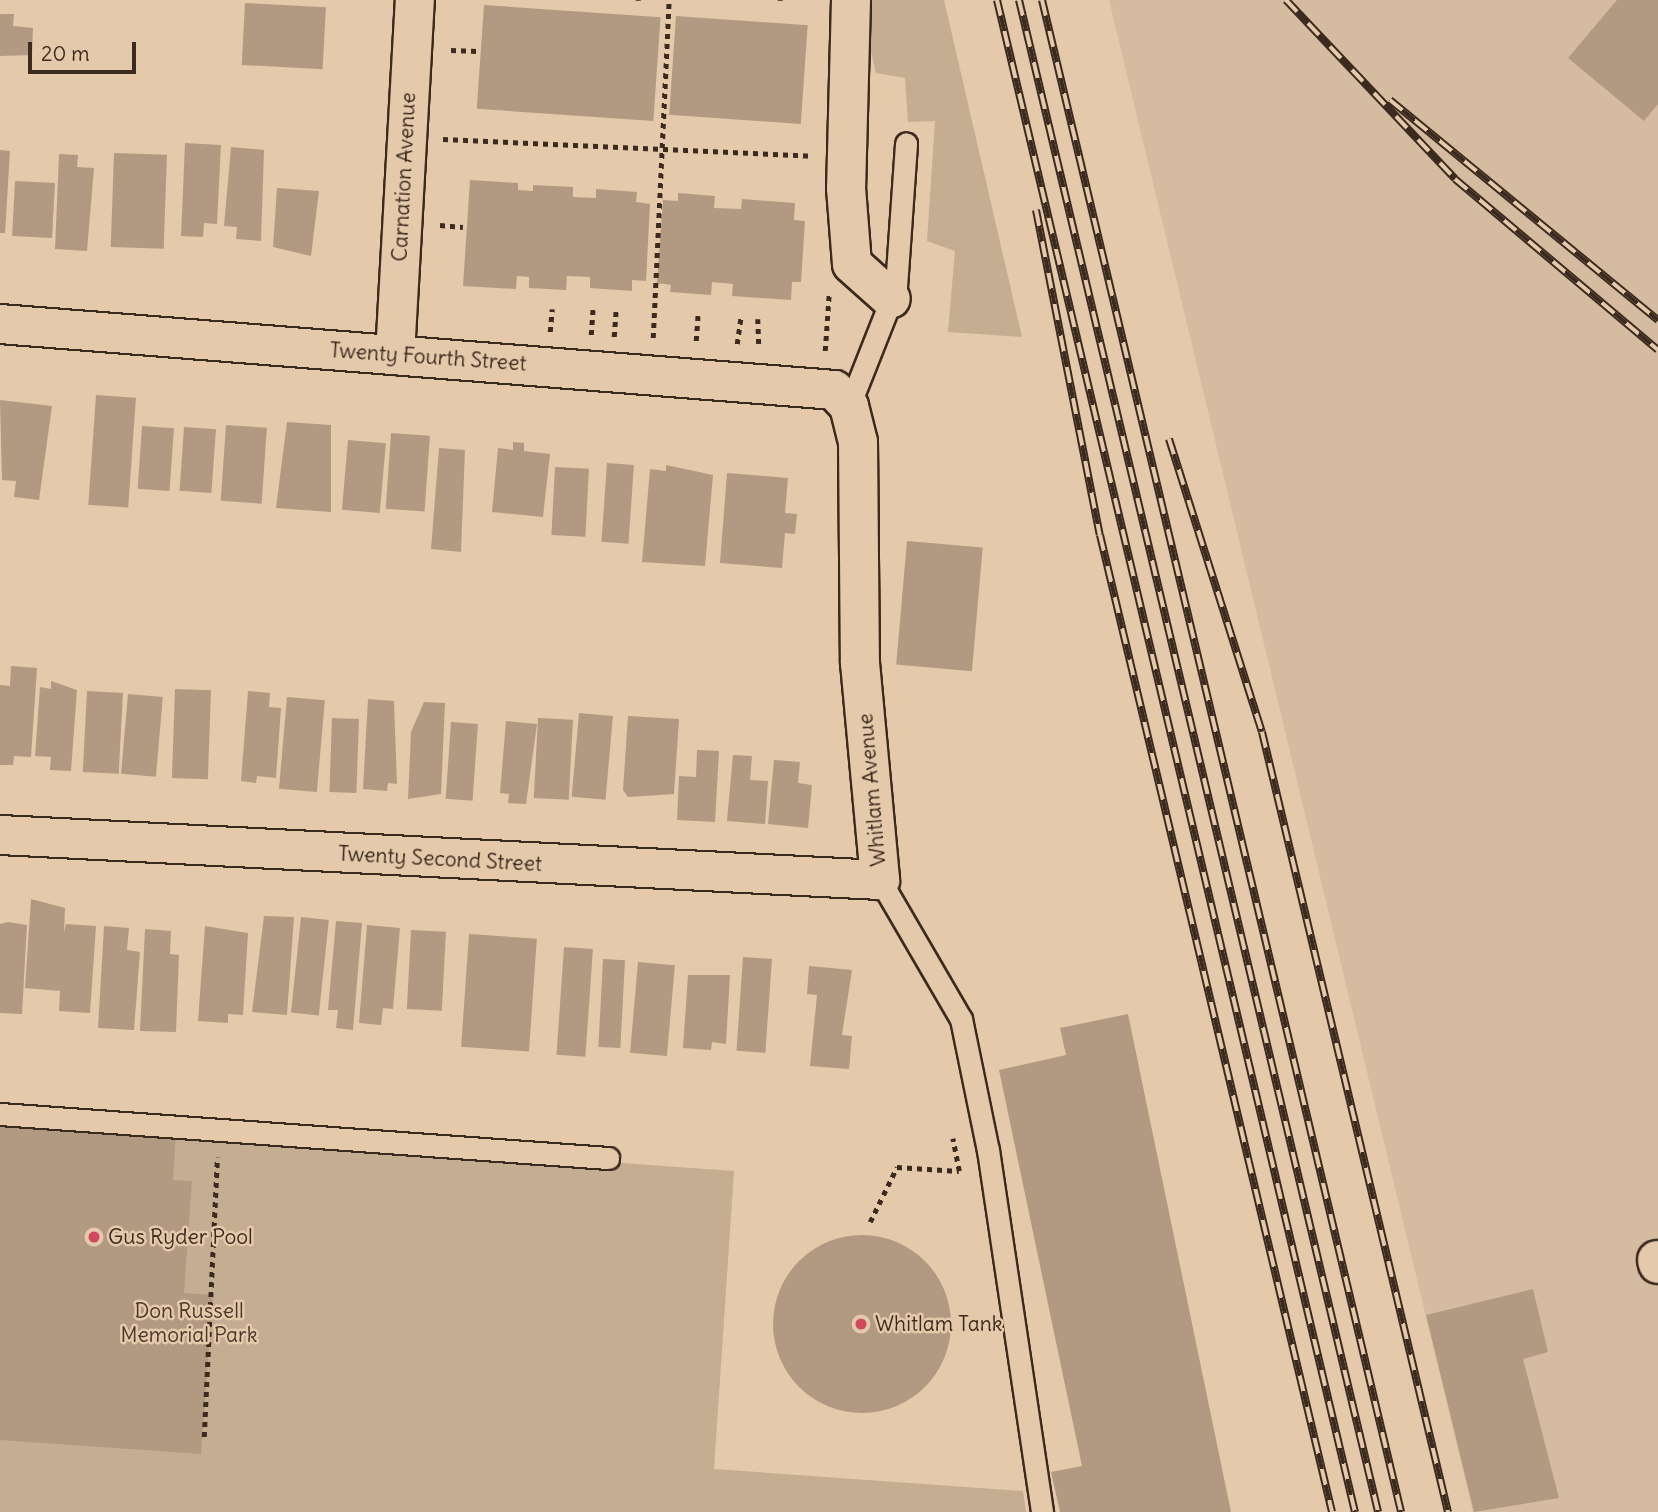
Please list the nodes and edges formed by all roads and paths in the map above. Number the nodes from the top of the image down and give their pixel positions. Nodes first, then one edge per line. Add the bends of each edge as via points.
1 (415, 0) edge
2 (669, 0) edge
3 (851, 0) edge
4 (444, 50) dead end
5 (478, 51) dead end
6 (439, 139) dead end
7 (906, 143) dead end
8 (661, 150) junction
9 (848, 156) junction
10 (435, 225) dead end
11 (463, 227) dead end
12 (891, 299) junction
13 (593, 305) dead end
14 (616, 308) dead end
15 (552, 309) dead end
16 (698, 314) dead end
17 (741, 317) dead end
18 (758, 319) dead end
19 (0, 324) edge
20 (550, 333) dead end
21 (590, 336) dead end
22 (614, 338) dead end
23 (653, 341) dead end
24 (695, 345) dead end
25 (736, 348) dead end
26 (759, 351) dead end
27 (395, 355) junction
28 (849, 406) junction
29 (0, 835) edge
30 (880, 880) junction
31 (0, 1114) edge
32 (983, 1125) junction
33 (219, 1129) junction
34 (608, 1158) dead end
35 (870, 1222) dead end
36 (204, 1437) dead end
37 (1042, 1512) edge

1 - 27 street, Carnation Avenue
2 - 8 path
3 - 9 street
4 - 5 path
6 - 8 path
7 - 12 lane
8 - 9 path
8 - 23 path
9 - 12 street via 852,264
10 - 11 path
12 - 28 lane
13 - 21 path
14 - 22 path
15 - 20 path
16 - 24 path
17 - 25 path
18 - 26 path
19 - 27 street, Twenty Fourth Street
27 - 28 street, Twenty Fourth Street via 808,384 834,390
28 - 30 street, Whitlam Avenue via 858,442 860,663
29 - 30 street, Twenty Second Street
30 - 32 lane, Whitlam Avenue via 961,1019
31 - 33 lane
32 - 35 path via 950,1123 959,1171 897,1167
32 - 37 lane, Whitlam Avenue
33 - 34 lane
33 - 36 path

